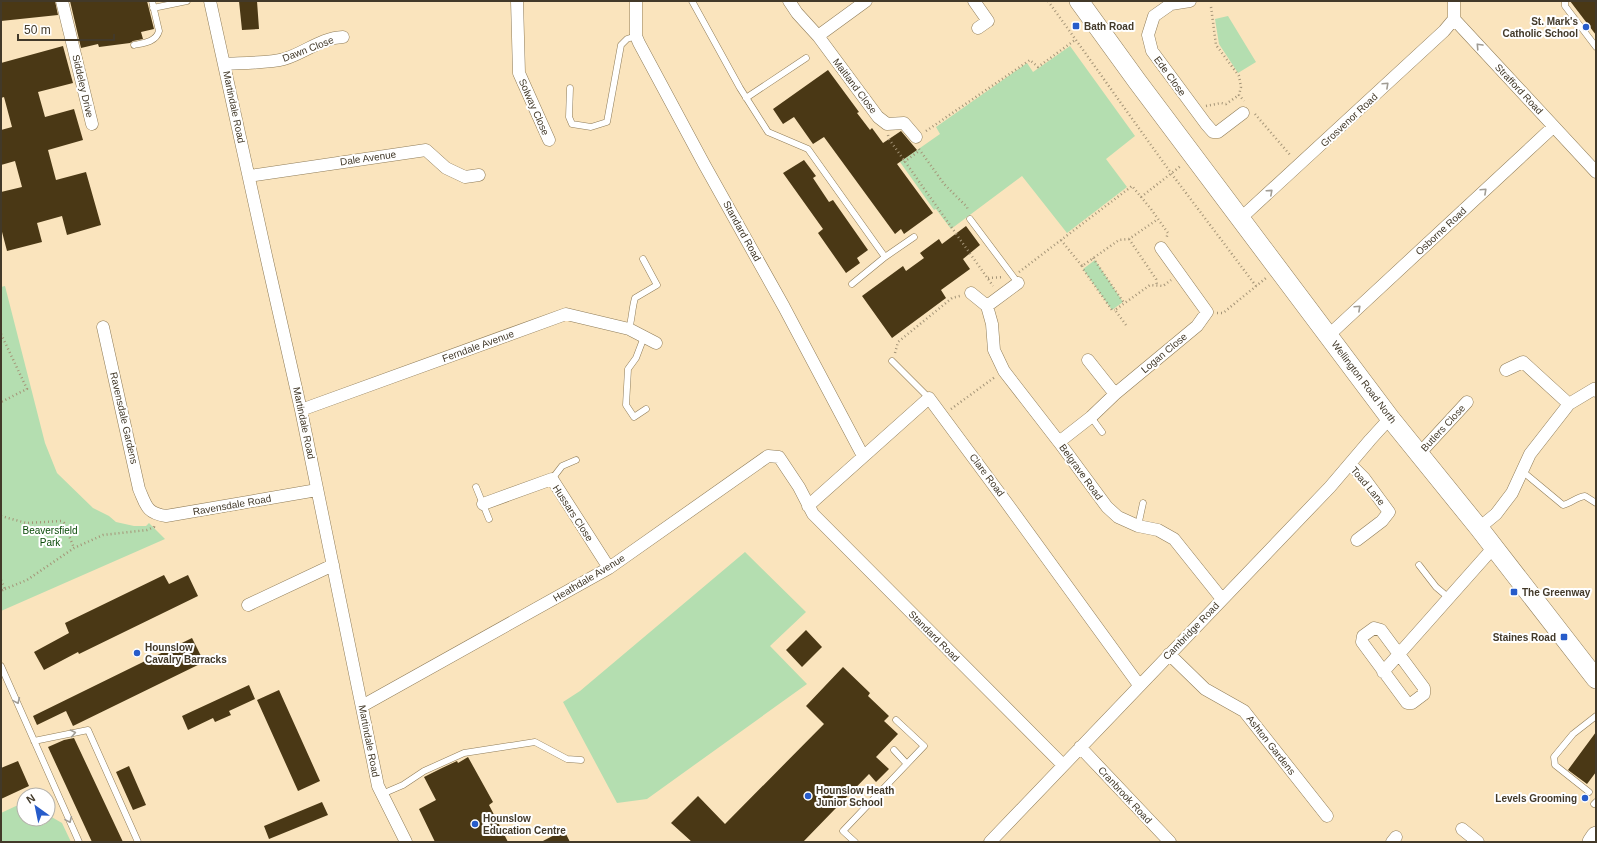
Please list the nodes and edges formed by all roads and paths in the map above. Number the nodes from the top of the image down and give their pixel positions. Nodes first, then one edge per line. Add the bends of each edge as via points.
1 (62, 1) edge
2 (152, 1) edge
3 (187, 1) edge
4 (210, 1) edge
5 (518, 1) edge
6 (636, 1) edge
7 (692, 1) edge
8 (789, 1) edge
9 (866, 1) edge
10 (974, 1) edge
11 (1048, 1) edge
12 (1065, 1) edge
13 (1079, 1) edge
14 (1190, 1) edge
15 (1454, 1) edge
16 (1565, 1) edge
17 (1211, 7) dead end
18 (153, 8) junction
19 (1454, 19) junction
20 (978, 28) dead end
21 (636, 36) junction
22 (818, 36) junction
23 (342, 37) dead end
24 (1075, 40) junction
25 (134, 46) dead end
26 (1596, 47) edge
27 (806, 58) dead end
28 (225, 64) junction
29 (1137, 81) junction
30 (570, 88) dead end
31 (746, 98) junction
32 (1248, 110) junction
33 (92, 124) dead end
34 (887, 124) junction
35 (1553, 127) junction
36 (916, 137) junction
37 (549, 140) dead end
38 (919, 151) junction
39 (1194, 156) junction
40 (904, 162) junction
41 (1299, 165) junction
42 (1596, 172) edge
43 (1171, 174) junction
44 (479, 175) dead end
45 (249, 176) junction
46 (1141, 197) junction
47 (1241, 218) junction
48 (970, 219) joint
49 (1158, 219) junction
50 (914, 237) dead end
51 (1129, 239) junction
52 (1061, 240) junction
53 (1162, 248) joint
54 (885, 257) junction
55 (643, 258) dead end
56 (1093, 258) junction
57 (1082, 266) junction
58 (1279, 267) junction
59 (1180, 274) junction
60 (988, 278) junction
61 (1016, 280) junction
62 (852, 284) dead end
63 (1157, 285) junction
64 (1256, 286) junction
65 (971, 292) joint
66 (999, 296) junction
67 (1124, 304) junction
68 (986, 306) junction
69 (1115, 310) junction
70 (1206, 312) junction
71 (1126, 325) dead end
72 (103, 327) dead end
73 (629, 329) junction
74 (1, 334) edge
75 (1329, 335) junction
76 (644, 337) junction
77 (656, 343) dead end
78 (1088, 360) dead end
79 (892, 361) joint
80 (1506, 370) dead end
81 (1004, 371) junction
82 (1596, 391) edge
83 (1115, 394) junction
84 (929, 398) junction
85 (1, 402) edge
86 (1467, 402) dead end
87 (1569, 404) junction
88 (646, 409) dead end
89 (301, 410) junction
90 (942, 415) junction
91 (1091, 417) junction
92 (1390, 418) junction
93 (1102, 432) dead end
94 (1059, 442) junction
95 (1419, 454) junction
96 (863, 456) junction
97 (576, 460) dead end
98 (1350, 464) junction
99 (1522, 471) junction
100 (552, 479) junction
101 (476, 487) dead end
102 (317, 490) junction
103 (1143, 503) dead end
104 (1596, 503) edge
105 (483, 504) junction
106 (808, 506) junction
107 (152, 512) junction
108 (1, 516) edge
109 (489, 519) dead end
110 (1138, 526) junction
111 (1479, 528) junction
112 (1357, 540) dead end
113 (1494, 547) junction
114 (74, 548) junction
115 (333, 565) junction
116 (1419, 565) dead end
117 (609, 568) junction
118 (1, 580) edge
119 (5, 589) junction
120 (1, 591) edge
121 (1449, 598) junction
122 (1222, 599) junction
123 (248, 605) dead end
124 (1169, 654) junction
125 (1399, 654) junction
126 (1, 666) edge
127 (1384, 672) junction
128 (1596, 679) edge
129 (1139, 685) junction
130 (362, 706) junction
131 (1596, 716) edge
132 (896, 720) dead end
133 (34, 741) junction
134 (1080, 747) junction
135 (894, 750) dead end
136 (581, 760) dead end
137 (907, 764) junction
138 (1063, 765) junction
139 (1589, 792) dead end
140 (382, 794) junction
141 (1327, 816) dead end
142 (1462, 829) dead end
143 (1596, 836) edge
144 (79, 842) edge
145 (138, 842) edge
146 (406, 842) edge
147 (855, 842) edge
148 (990, 842) edge
149 (1170, 842) edge
150 (1478, 842) edge
151 (1592, 842) edge

1 - 33 street, Siddeley Drive
2 - 18 lane
3 - 18 lane
4 - 28 street, Martindale Road
5 - 37 street, Solway Close via 519,73
6 - 21 street, Standard Road
7 - 31 lane
8 - 22 street, Maitland Close
9 - 22 street
10 - 20 street via 988,21
11 - 24 path
12 - 29 main road, Wellington Road North
13 - 29 main road, Wellington Road North
14 - 32 street, Ede Close via 1171,4 1154,16 1148,35 1152,51 1213,132 1218,132
15 - 19 street
16 - 26 lane via 1565,6
17 - 32 path via 1216,45 1238,76 1241,87 1239,95
18 - 25 lane via 158,35 151,41
35 -> 19 street, Strafford Road
41 -> 19 street, Grosvenor Road
21 - 30 lane via 627,39 621,45 607,122 591,127 572,124 569,117
21 - 96 street, Standard Road
22 - 34 street, Maitland Close via 878,117
23 - 28 street, Dawn Close via 324,40 284,59
24 - 36 path via 1038,67 1030,60
24 - 43 path
27 - 31 lane
28 - 45 street, Martindale Road
29 - 39 main road, Wellington Road North
31 - 54 lane via 768,132 808,149
32 - 41 path
34 - 36 street via 904,123
34 - 40 path via 889,139
35 - 42 street, Strafford Road
75 -> 35 street, Osborne Road
36 - 38 path
38 - 40 path
38 - 48 path via 944,184 967,207
39 - 43 path
39 - 47 main road, Wellington Road North
40 - 60 path
47 -> 41 street, Grosvenor Road
43 - 46 path
43 - 64 path
44 - 45 street, Dale Avenue via 465,176 446,168 426,150
45 - 89 street, Martindale Road
46 - 49 path
46 - 52 path via 1132,186
47 - 58 main road, Wellington Road North
48 - 61 lane
49 - 51 path
49 - 53 path via 1168,233
50 - 54 lane
51 - 56 path via 1119,240
51 - 63 path via 1156,279
52 - 57 path
52 - 61 path
53 - 59 street
54 - 62 lane
55 - 73 lane via 657,286 635,298
56 - 57 path
56 - 67 path
57 - 69 path via 1112,310
58 - 64 path
58 - 75 main road, Wellington Road North
59 - 63 path via 1163,286
59 - 70 street
60 - 61 path
60 - 66 path
61 - 66 street
63 - 67 path via 1150,285
64 - 70 path via 1223,313
65 - 68 street, Belgrave Road
65 - 79 path via 952,298 898,342
66 - 68 street
67 - 69 path
68 - 81 street, Belgrave Road via 992,324 994,350
69 - 71 path
70 - 83 street, Logan Close via 1197,326
72 - 107 street, Ravensdale Gardens via 139,488
73 - 76 street, Ferndale Avenue
73 - 89 street, Ferndale Avenue via 566,314
74 - 85 path via 27,390
75 - 92 main road, Wellington Road North
76 - 77 street, Ferndale Avenue
76 - 88 lane via 636,358 628,369 626,405 634,417
78 - 83 street
79 - 84 lane
80 - 87 street via 1523,362
81 - 90 path
81 - 94 street, Belgrave Road
82 - 87 street via 1594,389
83 - 91 street, Logan Close
84 - 90 street, Clare Road
84 - 96 street
86 - 95 street, Butlers Close
87 - 99 street via 1530,454
89 - 102 street, Martindale Road
90 - 129 street, Clare Road
91 - 93 lane
91 - 94 street, Logan Close
92 - 95 main road, Wellington Road North
92 - 98 street, Cambridge Road
94 - 110 street, Belgrave Road via 1107,507 1118,517
95 - 111 main road, Wellington Road North
96 - 106 street
97 - 100 lane via 562,466
98 - 112 street, Toad Lane via 1364,478 1389,512 1382,521
98 - 122 street, Cambridge Road
99 - 104 lane via 1563,505 1580,496 1585,496
99 - 111 street via 1512,493 1496,514
100 - 105 street, Hussars Close
100 - 117 street, Hussars Close
101 - 105 lane
102 - 107 street, Ravensdale Road via 166,516
102 - 115 street, Martindale Road
103 - 110 lane
105 - 109 lane
106 - 117 street, Heathdale Avenue via 779,457 768,456
106 - 138 street, Standard Road via 813,514
107 - 114 path via 154,527 103,535
108 - 114 path via 26,523 64,522
110 - 122 street, Belgrave Road via 1158,530 1174,539
111 - 113 main road, Wellington Road North
113 - 121 street
113 - 128 main road, Wellington Road North
114 - 119 path via 27,580
115 - 123 street
115 - 130 street, Martindale Road
116 - 121 lane via 1436,587
117 - 130 street, Heathdale Avenue
118 - 119 path
119 - 120 path
121 - 125 street
122 - 124 street, Cambridge Road
124 - 129 street, Cambridge Road
124 - 141 street, Ashton Gardens via 1205,689 1244,711
125 - 127 street
125 - 127 street via 1381,630 1374,628 1363,636 1362,642
125 - 127 street via 1424,688 1424,694 1412,703 1407,703
126 -> 133 lane
129 - 134 street, Cambridge Road
130 - 140 street, Martindale Road via 378,786
131 - 139 lane via 1573,734 1554,757 1555,765
132 - 137 lane via 924,746
133 -> 144 lane
133 -> 145 lane via 88,730
134 - 138 street, Cambridge Road
134 - 149 street, Cranbrook Road
135 - 137 lane
136 - 140 lane via 566,759 535,742 464,753
137 - 147 lane via 843,831
138 - 148 street, Cambridge Road
140 - 146 street, Martindale Road
142 - 150 street
143 - 151 main road

